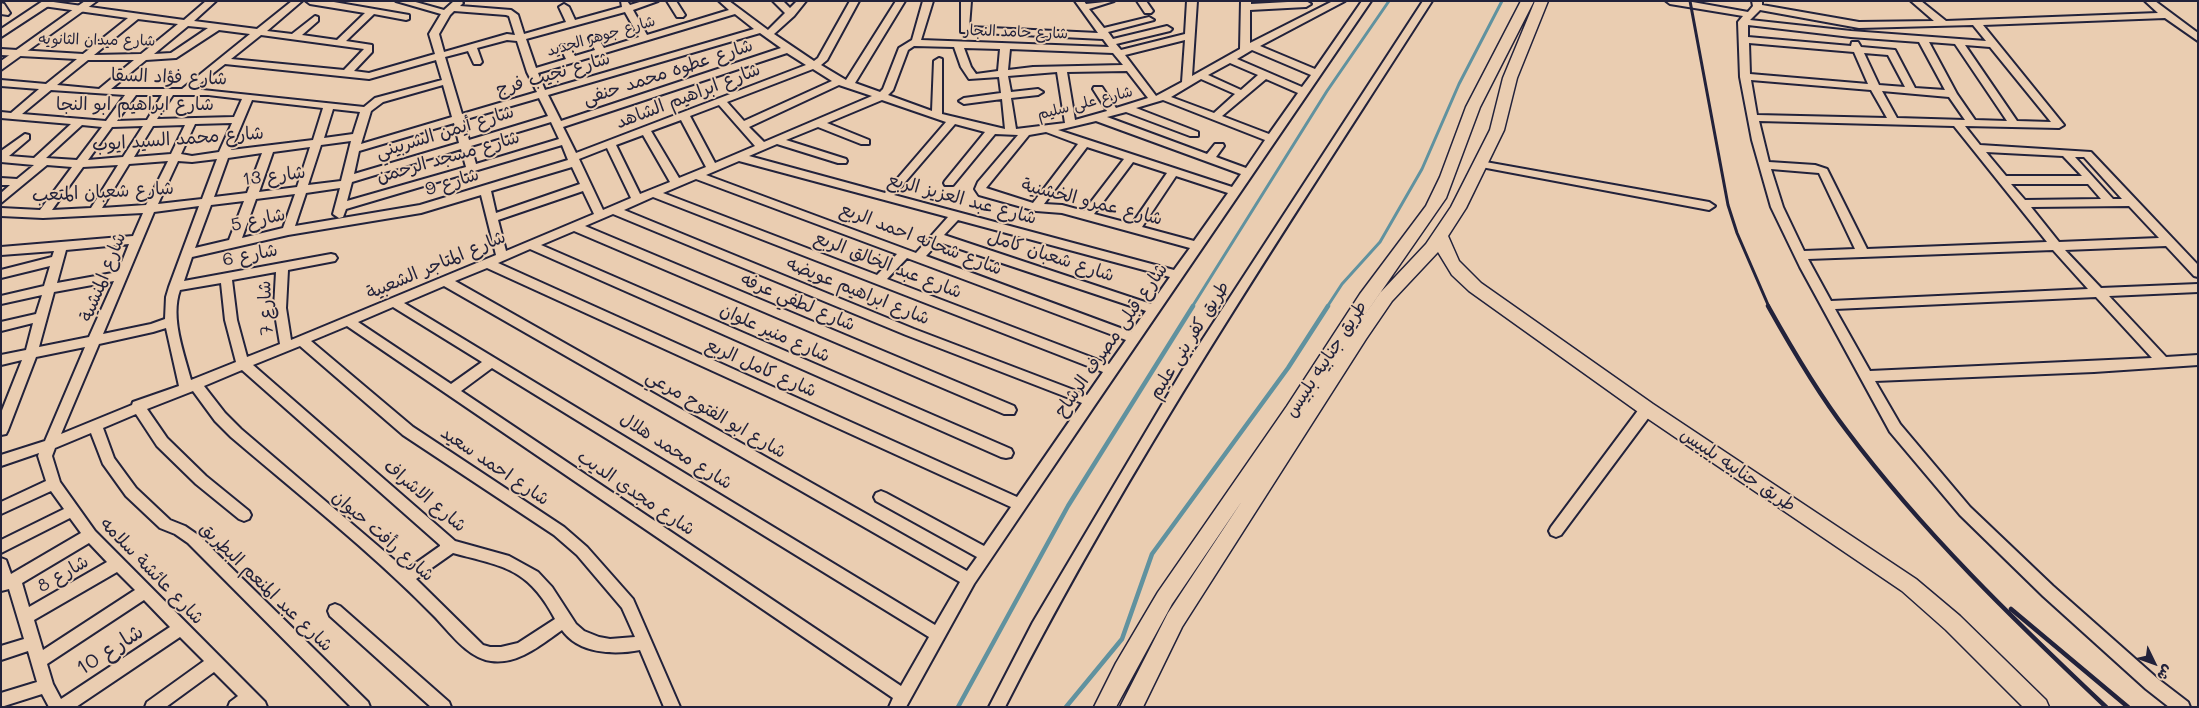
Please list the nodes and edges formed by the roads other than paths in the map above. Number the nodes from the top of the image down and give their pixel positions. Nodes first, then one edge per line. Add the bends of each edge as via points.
1 (92, 1) edge
2 (212, 1) edge
3 (298, 1) edge
4 (310, 1) edge
5 (654, 1) edge
6 (671, 1) edge
7 (724, 1) edge
8 (777, 1) edge
9 (802, 1) edge
10 (855, 1) edge
11 (901, 1) edge
12 (928, 1) edge
13 (966, 1) edge
14 (1110, 1) edge
15 (1141, 1) edge
16 (1192, 1) edge
17 (1341, 1) edge
18 (1366, 1) edge
19 (1428, 1) edge
20 (1528, 1) edge
21 (1542, 1) edge
22 (1670, 1) edge
23 (1915, 1) edge
24 (2149, 1) edge
25 (402, 2) edge
26 (49, 3) edge
27 (1306, 3) edge
28 (1082, 4) edge
29 (1246, 4) edge
30 (1758, 4) edge
31 (625, 5) edge
32 (453, 7) edge
33 (564, 7) dead end
34 (80, 10) junction
35 (372, 11) junction
36 (736, 11) junction
37 (791, 14) junction
38 (2167, 15) junction
39 (680, 16) dead end
40 (135, 17) junction
41 (406, 17) dead end
42 (1308, 18) junction
43 (1747, 18) junction
44 (315, 20) dead end
45 (186, 22) junction
46 (572, 24) junction
47 (1944, 24) junction
48 (1978, 24) junction
49 (218, 26) junction
50 (1168, 29) dead end
51 (258, 31) junction
52 (764, 32) junction
53 (1, 34) edge
54 (1851, 34) junction
55 (295, 36) junction
56 (1190, 36) junction
57 (520, 38) junction
58 (594, 38) dead end
59 (2198, 38) edge
60 (645, 39) junction
61 (1744, 40) junction
62 (1923, 40) junction
63 (340, 42) junction
64 (914, 43) junction
65 (1111, 43) junction
66 (1960, 43) junction
67 (958, 44) junction
68 (1992, 44) junction
69 (1005, 46) junction
70 (565, 47) dead end
71 (472, 48) junction
72 (1248, 48) junction
73 (1857, 48) junction
74 (788, 49) junction
75 (1, 52) edge
76 (601, 52) junction
77 (20, 53) junction
78 (441, 56) junction
79 (85, 57) junction
80 (144, 58) junction
81 (1230, 59) junction
82 (572, 60) junction
83 (222, 61) junction
84 (939, 61) dead end
85 (477, 62) dead end
86 (815, 65) junction
87 (1, 67) edge
88 (1130, 68) junction
89 (1062, 71) junction
90 (532, 72) junction
91 (1003, 73) junction
92 (346, 74) junction
93 (1316, 74) junction
94 (1264, 75) junction
95 (1201, 76) junction
96 (1745, 78) junction
97 (448, 81) junction
98 (844, 82) junction
99 (1, 83) edge
100 (1187, 85) junction
101 (48, 87) junction
102 (1875, 88) junction
103 (1098, 89) dead end
104 (186, 90) junction
105 (170, 91) junction
106 (1912, 91) junction
107 (101, 92) junction
108 (1038, 92) dead end
109 (1304, 92) junction
110 (132, 93) junction
111 (542, 94) junction
112 (1243, 94) junction
113 (1952, 94) junction
114 (882, 96) junction
115 (1006, 96) junction
116 (248, 97) junction
117 (1158, 98) junction
118 (964, 100) dead end
119 (720, 101) junction
120 (329, 106) junction
121 (1128, 109) junction
122 (366, 110) junction
123 (1114, 113) junction
124 (1, 115) edge
125 (684, 115) junction
126 (13, 116) junction
127 (937, 116) junction
128 (1215, 117) junction
129 (459, 118) junction
130 (1099, 118) junction
131 (1754, 118) junction
132 (238, 120) junction
133 (953, 120) junction
134 (1894, 121) junction
135 (556, 122) junction
136 (78, 123) junction
137 (150, 123) junction
138 (191, 123) junction
139 (818, 123) junction
140 (1466, 123) junction
141 (1957, 123) junction
142 (1972, 123) junction
143 (110, 124) junction
144 (2014, 124) junction
145 (742, 126) junction
146 (1071, 126) junction
147 (645, 130) junction
148 (992, 130) junction
149 (1048, 130) junction
150 (1497, 130) junction
151 (1011, 132) junction
152 (1026, 132) junction
153 (1194, 134) dead end
154 (25, 137) dead end
155 (357, 137) junction
156 (1272, 139) junction
157 (777, 141) junction
158 (565, 142) junction
159 (865, 142) dead end
160 (610, 143) junction
161 (1084, 143) junction
162 (317, 144) junction
163 (466, 144) junction
164 (1219, 146) dead end
165 (762, 147) junction
166 (1978, 148) junction
167 (354, 149) junction
168 (268, 151) junction
169 (2065, 152) junction
170 (223, 156) junction
171 (173, 157) junction
172 (738, 157) junction
173 (1, 158) edge
174 (1130, 158) junction
175 (1209, 159) junction
176 (574, 160) junction
177 (842, 161) dead end
178 (125, 162) junction
179 (40, 163) junction
180 (80, 164) junction
181 (1480, 164) junction
182 (1764, 165) junction
183 (712, 168) junction
184 (472, 169) junction
185 (1172, 172) junction
186 (1248, 173) junction
187 (696, 175) junction
188 (2003, 180) junction
189 (2090, 180) junction
190 (1, 181) edge
191 (346, 182) junction
192 (20, 183) junction
193 (676, 183) junction
194 (949, 184) dead end
195 (586, 186) junction
196 (302, 190) junction
197 (485, 190) junction
198 (1235, 192) junction
199 (652, 194) junction
200 (251, 197) junction
201 (887, 197) junction
202 (1, 199) edge
203 (637, 200) junction
204 (207, 202) junction
205 (2133, 202) junction
206 (2110, 203) junction
207 (2022, 204) junction
208 (1709, 206) dead end
209 (340, 207) junction
210 (1036, 207) junction
211 (150, 209) junction
212 (614, 210) junction
213 (1, 212) edge
214 (92, 213) junction
215 (43, 214) junction
216 (600, 215) junction
217 (955, 216) junction
218 (1086, 216) junction
219 (492, 218) junction
220 (337, 224) junction
221 (574, 226) junction
222 (1136, 230) junction
223 (288, 231) junction
224 (937, 237) junction
225 (1413, 237) junction
226 (136, 240) junction
227 (1437, 242) junction
228 (2169, 242) junction
229 (234, 243) junction
230 (531, 245) junction
231 (1197, 246) junction
232 (61, 247) junction
233 (2056, 247) junction
234 (1, 251) edge
235 (906, 252) junction
236 (1863, 253) junction
237 (187, 254) junction
238 (1800, 255) junction
239 (502, 256) junction
240 (919, 257) junction
241 (331, 258) dead end
242 (56, 260) junction
243 (487, 263) junction
244 (282, 267) junction
245 (2198, 272) edge
246 (1, 274) edge
247 (121, 275) junction
248 (1177, 275) junction
249 (226, 277) junction
250 (879, 280) junction
251 (445, 281) junction
252 (175, 287) junction
253 (2198, 288) edge
254 (48, 289) junction
255 (2100, 294) junction
256 (1, 300) edge
257 (394, 302) junction
258 (1828, 305) junction
259 (1154, 309) junction
260 (40, 317) junction
261 (171, 321) junction
262 (348, 321) junction
263 (1, 327) edge
264 (97, 338) junction
265 (1134, 338) junction
266 (301, 340) junction
267 (286, 346) junction
268 (31, 354) junction
269 (1, 360) edge
270 (2198, 360) edge
271 (492, 361) junction
272 (2164, 363) junction
273 (243, 364) junction
274 (1111, 370) junction
275 (1868, 376) junction
276 (190, 386) junction
277 (452, 390) junction
278 (1090, 401) junction
279 (138, 406) junction
280 (1647, 409) junction
281 (1009, 410) dead end
282 (95, 425) junction
283 (1, 430) edge
284 (48, 445) junction
285 (1006, 453) dead end
286 (1, 461) edge
287 (54, 484) junction
288 (881, 497) dead end
289 (1020, 505) junction
290 (1, 508) edge
291 (72, 510) junction
292 (244, 515) dead end
293 (1224, 525) junction
294 (1556, 531) dead end
295 (90, 535) junction
296 (451, 546) junction
297 (1, 547) edge
298 (986, 555) junction
299 (119, 563) junction
300 (1, 564) edge
301 (406, 578) junction
302 (969, 580) junction
303 (8, 583) edge
304 (146, 591) junction
305 (335, 612) dead end
306 (25, 617) junction
307 (564, 621) junction
308 (181, 628) junction
309 (937, 634) junction
310 (644, 642) junction
311 (33, 643) junction
312 (1, 653) edge
313 (38, 661) junction
314 (215, 662) junction
315 (46, 686) junction
316 (1, 700) edge
317 (900, 701) edge
318 (254, 702) edge
319 (57, 707) edge
320 (62, 707) edge
321 (153, 707) edge
322 (236, 707) edge
323 (362, 707) edge
324 (442, 707) edge
325 (672, 707) edge
326 (997, 707) edge
327 (1105, 707) edge
328 (1131, 707) edge
329 (2038, 707) edge
330 (2182, 707) edge

1 - 34 street
2 - 45 street
3 - 51 street
4 - 35 street
5 - 31 street
6 - 39 street
7 - 36 street, شارع على سليم
8 - 37 street
9 - 37 street
10 - 86 street via 822,60
11 - 98 street
12 - 64 street
13 - 65 street via 964,30
14 - 28 street
15 - 65 street via 1149,16
16 - 56 street
17 - 42 street, شارع على سليم
18 - 93 street, شارع قبلى مصرف الرشاح
19 - 326 street, طريق كفر بنى عليم via 1186,374 1038,627
20 - 140 main road, طريق جنابيه بلبيس
21 - 150 main road, طريق جنابيه بلبيس via 1512,72
22 - 43 street
23 - 47 street
24 - 38 street
25 - 32 street
26 - 34 street
26 - 53 street
27 - 29 street
27 - 42 street
28 - 65 street
29 - 72 street
30 - 43 street
30 - 47 street via 1859,25
31 - 46 street
31 - 60 street
32 - 57 street via 510,13
32 - 78 street via 434,30
33 - 46 street
34 - 40 street
34 - 77 street
35 - 41 street
35 - 63 street
36 - 52 street, شارع على سليم
36 - 60 street, شارع جوهر الجديد
37 - 52 street
38 - 48 street
38 - 59 street
40 - 45 street
40 - 79 street
42 - 72 street, شارع على سليم
43 - 54 street
43 - 61 street
44 - 55 street
45 - 49 street
45 - 80 street
46 - 57 street
47 - 48 street
48 - 68 street
49 - 51 street
49 - 80 street, شارع ميدان الثانويه via 173,56
50 - 65 street
51 - 55 street
51 - 83 street
52 - 74 street, شارع على سليم
52 - 111 street, شارع نجيب فرج
54 - 62 street
54 - 73 street
55 - 63 street
56 - 65 street
56 - 100 street
57 - 71 street via 510,37
57 - 90 street
58 - 76 street
60 - 76 street, شارع جوهر الجديد
61 - 73 street
61 - 96 street
62 - 66 street
62 - 113 street
63 - 92 street via 370,48
64 - 67 street, شارع حامد النجار
64 - 114 street via 904,48 888,90
65 - 69 street, شارع حامد النجار
65 - 88 street
66 - 68 street
66 - 144 street
67 - 69 street, شارع حامد النجار
67 - 91 street via 971,76
68 - 144 street via 2059,125
69 - 91 street
70 - 82 street
71 - 78 street
71 - 85 street
72 - 81 street, شارع على سليم
72 - 93 street
73 - 102 street
73 - 106 street via 1892,52
74 - 86 street, شارع على سليم
74 - 135 street, شارع عطوه محمد حنفى
75 - 77 street, شارع ميدان الثانويه
76 - 82 street, شارع جوهر الجديد
77 - 79 street, شارع ميدان الثانويه
77 - 87 street
78 - 92 street via 379,74
78 - 97 street
79 - 80 street, شارع ميدان الثانويه
79 - 101 street
80 - 107 street
81 - 94 street
81 - 95 street, شارع على سليم
82 - 90 street, شارع جوهر الجديد
83 - 92 street
83 - 104 street
84 - 127 street
86 - 98 street, شارع على سليم
86 - 119 street, شارع ابراهيم الشاهد
88 - 89 street
88 - 117 street
89 - 91 street
89 - 146 street
90 - 111 street
91 - 115 street
93 - 109 street, شارع قبلى مصرف الرشاح
94 - 109 street
94 - 112 street
95 - 100 street, شارع على سليم
95 - 112 street
96 - 102 street
96 - 131 street
97 - 122 street via 379,100
97 - 129 street
98 - 114 street, شارع على سليم
98 - 145 street
99 - 101 street, شارع فؤاد السقا
100 - 117 street, شارع على سليم
101 - 107 street, شارع فؤاد السقا
101 - 126 street
102 - 106 street
102 - 134 street
103 - 123 street
104 - 105 street, شارع فؤاد السقا
104 - 116 street, شارع فؤاد السقا
105 - 110 street, شارع فؤاد السقا
105 - 137 street
106 - 113 street
107 - 110 street, شارع فؤاد السقا
108 - 115 street
109 - 156 street, شارع قبلى مصرف الرشاح
110 - 143 street
111 - 129 street, شارع نجيب فرج
111 - 135 street
112 - 128 street
113 - 142 street
114 - 127 street, شارع على سليم
114 - 139 street, شارع المتاجر الشعبية
115 - 118 street
115 - 151 street
116 - 120 street, شارع فؤاد السقا
116 - 132 street
117 - 121 street, شارع على سليم
117 - 128 street
119 - 125 street, شارع ابراهيم الشاهد
119 - 145 street
120 - 122 street, شارع فؤاد السقا
120 - 162 street
121 - 123 street, شارع على سليم
121 - 153 street
122 - 155 street
123 - 130 street, شارع على سليم
124 - 126 street, شارع ابراهيم ابو النجا
125 - 147 street, شارع ابراهيم الشاهد
125 - 183 street
126 - 136 street, شارع ابراهيم ابو النجا
127 - 133 street, شارع على سليم
128 - 156 street
129 - 163 street
129 - 167 street, شارع نجيب فرج
130 - 146 street, شارع على سليم
130 - 175 street
131 - 134 street
131 - 182 street
132 - 138 street, شارع ابراهيم ابو النجا
132 - 170 street
133 - 148 street, شارع على سليم
133 - 201 street
134 - 141 street
135 - 158 street
135 - 163 street, شارع أيمن الشربيني
136 - 143 street, شارع ابراهيم ابو النجا
136 - 179 street
137 - 138 street, شارع ابراهيم ابو النجا
137 - 143 street, شارع ابراهيم ابو النجا
137 - 178 street
138 - 171 street, شارع المنشية
139 - 157 street, شارع المتاجر الشعبية
139 - 159 street
140 - 150 main road
140 - 225 main road, طريق جنابيه بلبيس via 1440,194
141 - 142 street
141 - 166 street
142 - 144 street
143 - 180 street
145 - 165 street
146 - 149 street, شارع على سليم
147 - 160 street, شارع ابراهيم الشاهد
147 - 193 street
148 - 151 street, شارع على سليم
148 - 194 street
149 - 152 street, شارع على سليم
149 - 161 street
150 - 181 main road, طريق جنابيه بلبيس
151 - 152 street, شارع على سليم
152 - 210 street, شارع عمرو الخشنية via 980,189
154 - 173 street
155 - 162 street, شارع محمد السيد ايوب
155 - 167 street
156 - 186 street, شارع قبلى مصرف الرشاح
157 - 165 street, شارع المتاجر الشعبية
157 - 177 street
158 - 176 street
158 - 184 street, شارع مسجد الرحمن
160 - 176 street, شارع ابراهيم الشاهد
160 - 203 street
161 - 174 street
161 - 210 street
162 - 168 street, شارع محمد السيد ايوب
162 - 196 street
163 - 184 street
163 - 191 street, شارع أيمن الشربيني
164 - 175 street
165 - 172 street, شارع المتاجر الشعبية
166 - 169 street
166 - 188 street
167 - 191 street
168 - 170 street, شارع محمد السيد ايوب
168 - 200 street
169 - 189 street
169 - 205 street via 2082,152 2090,156
170 - 171 street, شارع محمد السيد ايوب via 186,160
170 - 204 street
171 - 178 street, شارع محمد السيد ايوب
171 - 211 street, شارع المنشية
172 - 183 street, شارع المتاجر الشعبية
172 - 201 street, شارع عبد العزيز الربع
173 - 179 street, شارع محمد السيد ايوب
174 - 185 street
174 - 218 street
175 - 186 street
176 - 195 street
176 - 197 street, شارع 9
178 - 180 street, شارع محمد السيد ايوب
178 - 214 street
179 - 180 street, شارع محمد السيد ايوب
179 - 192 street
180 - 215 street
181 - 208 street
181 - 227 main road, طريق جنابيه بلبيس
182 - 236 street via 1823,171
182 - 238 street via 1777,208
183 - 187 street, شارع المتاجر الشعبية
184 - 209 street, شارع مسجد الرحمن
185 - 198 street
185 - 222 street
186 - 198 street, شارع قبلى مصرف الرشاح
187 - 193 street, شارع المتاجر الشعبية
187 - 235 street, شارع شحاته احمد الربع
188 - 189 street
188 - 207 street
189 - 206 street
190 - 192 street
191 - 196 street, شارع 13
191 - 209 street
192 - 202 street
193 - 199 street, شارع المتاجر الشعبية
195 - 216 street
195 - 219 street
196 - 200 street, شارع 13
196 - 223 street
197 - 219 street
197 - 220 street, شارع 9 via 421,209
198 - 231 street, شارع قبلى مصرف الرشاح
199 - 203 street, شارع المتاجر الشعبية
199 - 250 street, شارع عبد الخالق الربع
200 - 204 street, شارع 13
200 - 229 street
201 - 217 street, شارع عبد العزيز الربع
203 - 212 street, شارع المتاجر الشعبية
204 - 211 street, شارع شعبان المتعب
204 - 237 street
205 - 206 street
205 - 228 street
206 - 207 street
207 - 233 street
209 - 220 street
210 - 218 street, شارع عمرو الخشنية via 1062,209
211 - 214 street, شارع شعبان المتعب
211 - 226 street, شارع المنشية
212 - 216 street, شارع المتاجر الشعبية
212 - 278 street, شارع ابراهيم عويضه via 910,332
213 - 215 street, شارع شعبان المتعب
214 - 215 street, شارع شعبان المتعب
216 - 221 street, شارع المتاجر الشعبية
217 - 224 street
217 - 248 street, شارع عبد العزيز الربع
218 - 222 street, شارع عمرو الخشنية
219 - 239 street
220 - 223 street, شارع 5
221 - 230 street, شارع المتاجر الشعبية
221 - 281 street, شارع لطفي عرفه
222 - 231 street, شارع عمرو الخشنية
223 - 229 street, شارع 5
224 - 240 street
224 - 259 street, شارع شعبان كامل
225 - 227 main road via 1419,243
225 - 293 main road, طريق جنابيه بلبيس via 1365,299
226 - 232 street
226 - 247 street, شارع المنشية
227 - 280 main road, طريق جنابيه بلبيس via 1475,288
227 - 293 main road, طريق جنابيه بلبيس via 1386,297
228 - 233 street
228 - 245 street
229 - 237 street, شارع 5
230 - 239 street, شارع المتاجر الشعبية
230 - 285 street, شارع منير علوان
231 - 248 street, شارع قبلى مصرف الرشاح
232 - 234 street
232 - 242 street
233 - 236 street
233 - 255 street
235 - 240 street, شارع شحاته احمد الربع
235 - 250 street
236 - 238 street
237 - 252 street
238 - 258 street
239 - 243 street, شارع المتاجر الشعبية
240 - 265 street, شارع شحاته احمد الربع
241 - 244 street, شارع 6
242 - 246 street
242 - 254 street
243 - 251 street, شارع المتاجر الشعبية
243 - 289 street, شارع كامل الربع
244 - 249 street, شارع 6
244 - 267 street, شارع 7 via 280,308
247 - 254 street
247 - 264 street, شارع المنشية
248 - 259 street, شارع قبلى مصرف الرشاح
249 - 252 street, شارع 6
249 - 273 street
250 - 274 street, شارع عبد الخالق الربع
251 - 257 street, شارع المتاجر الشعبية
251 - 302 street, شارع ابو الفتوح مرعي
252 - 261 street
253 - 255 street
254 - 256 street
254 - 260 street
255 - 258 street
255 - 272 street
257 - 262 street, شارع المتاجر الشعبية
257 - 271 street, شارع محمد هلال
258 - 275 street
259 - 265 street, شارع قبلى مصرف الرشاح
260 - 263 street
260 - 268 street
261 - 264 street via 153,328
261 - 276 street
262 - 266 street, شارع المتاجر الشعبية
262 - 277 street, شارع مجدي الديب
264 - 268 street
264 - 284 street, شارع المنشية
265 - 274 street, شارع قبلى مصرف الرشاح
266 - 267 street, شارع المتاجر الشعبية
266 - 310 street, شارع احمد سعيد via 408,430 565,536 628,604
267 - 273 street, شارع المتاجر الشعبية
268 - 269 street
268 - 283 street
270 - 272 street
271 - 277 street
271 - 309 street, شارع محمد هلال
272 - 275 street
273 - 276 street, شارع المتاجر الشعبية
273 - 296 street, شارع الاشراف
274 - 278 street, شارع قبلى مصرف الرشاح
275 - 330 street via 1896,428 1965,511 2048,591
276 - 279 street, شارع المتاجر الشعبية
276 - 301 street, شارع رأفت حيوان via 236,433
277 - 317 street, شارع مجدي الديب
278 - 289 street, شارع قبلى مصرف الرشاح
279 - 282 street, شارع المتاجر الشعبية
279 - 292 street via 162,442
280 - 294 street
280 - 329 main road, طريق جنابيه بلبيس via 1909,585 1953,623
282 - 284 street, شارع المتاجر الشعبية
282 - 323 street, شارع عبد المنعم البطريق via 108,460 130,492 165,524 193,539
284 - 286 street, شارع المتاجر الشعبية
284 - 287 street, شارع عائشة سلامه via 45,456
287 - 290 street
287 - 291 street, شارع عائشة سلامه
288 - 298 street
289 - 298 street, شارع قبلى مصرف الرشاح
291 - 295 street, شارع عائشة سلامه
291 - 297 street
293 - 327 main road, طريق جنابيه بلبيس via 1144,634
293 - 328 main road, طريق جنابيه بلبيس
295 - 299 street, شارع عائشة سلامه
295 - 303 street
296 - 301 street
296 - 307 street, شارع الاشراف via 504,561 528,573 553,598
298 - 302 street, شارع قبلى مصرف الرشاح
299 - 304 street, شارع عائشة سلامه
299 - 306 street, شارع 8
300 - 303 street
301 - 307 street, شارع رأفت حيوان via 478,650 487,655 497,656 519,650
302 - 309 street, شارع قبلى مصرف الرشاح
303 - 306 street
304 - 308 street, شارع عائشة سلامه
304 - 313 street
305 - 324 street
306 - 311 street
307 - 310 street, شارع الاشراف via 578,636 601,645
308 - 314 street, شارع عائشة سلامه
308 - 320 street, شارع 10
309 - 317 street, شارع قبلى مصرف الرشاح
310 - 325 street, شارع احمد سعيد
311 - 312 street
311 - 313 street
313 - 315 street
314 - 318 street, شارع عائشة سلامه
314 - 321 street
315 - 316 street
315 - 319 street
318 - 322 street

